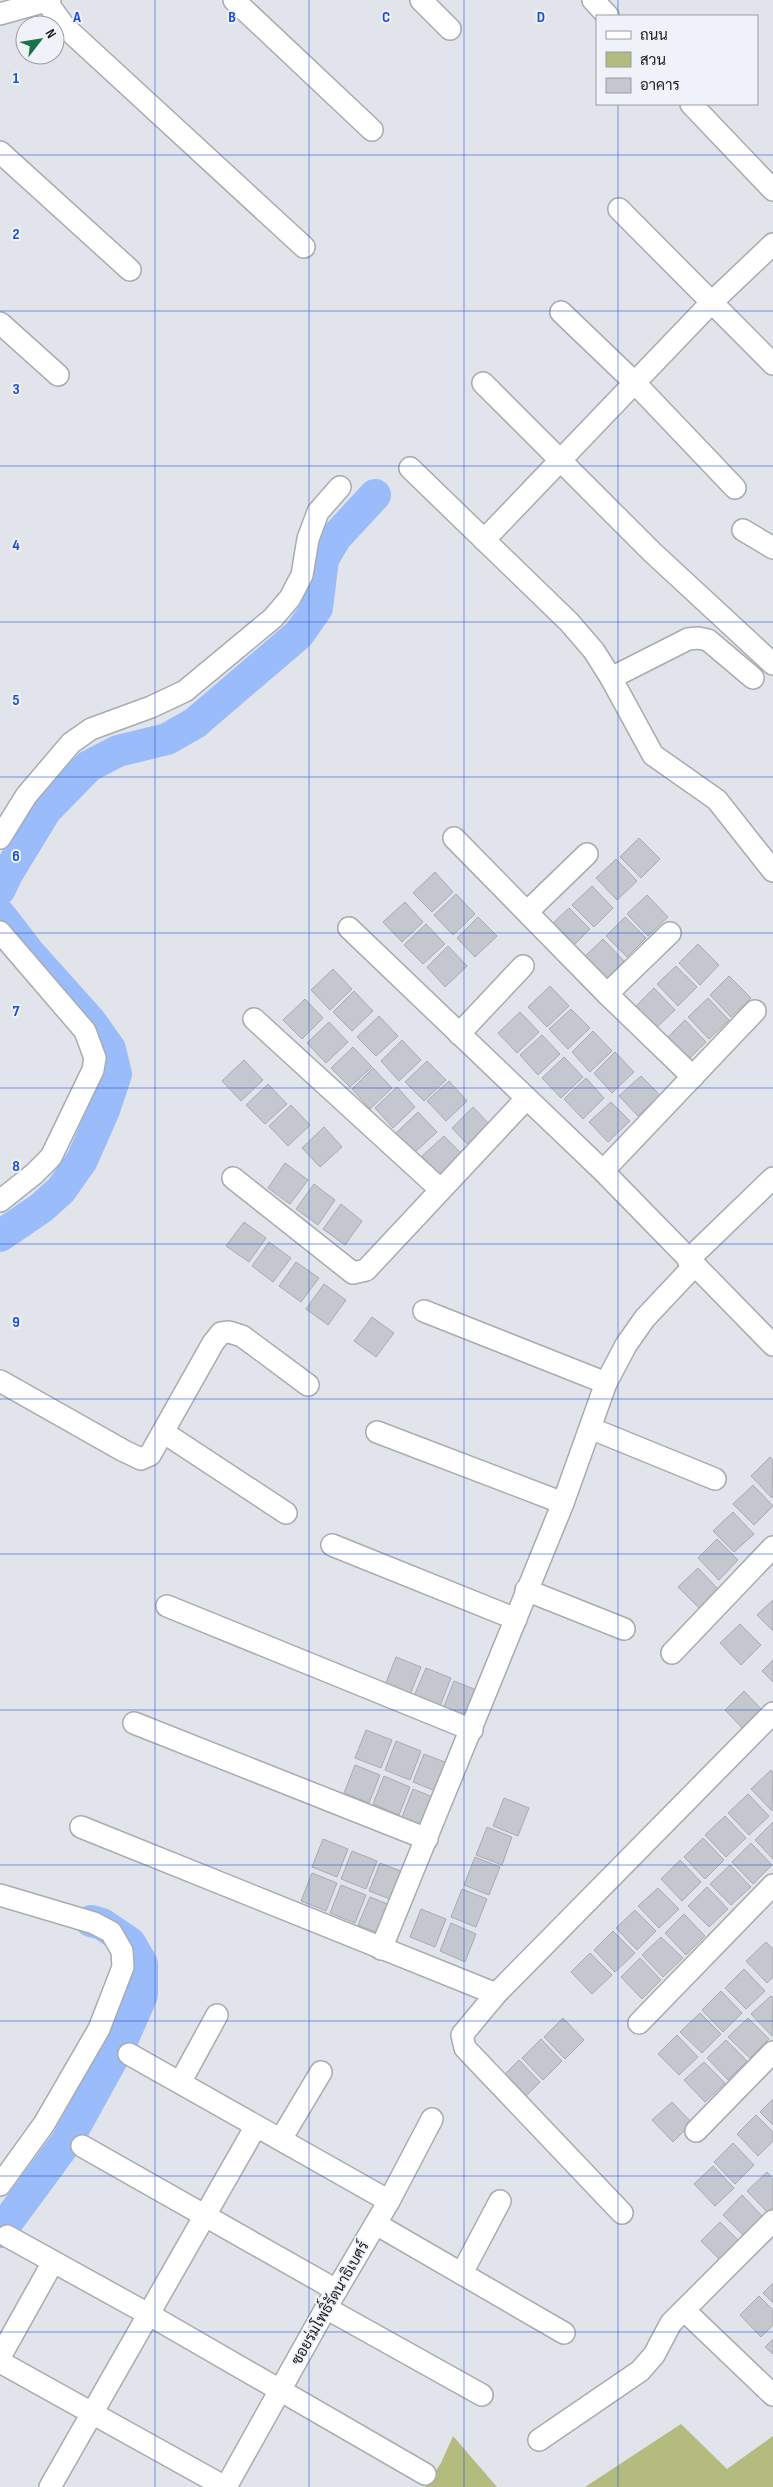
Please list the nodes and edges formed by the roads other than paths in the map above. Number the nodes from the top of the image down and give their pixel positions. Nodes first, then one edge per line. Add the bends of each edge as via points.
1 (48, 0) edge
2 (234, 0) edge
3 (421, 0) edge
4 (593, 0) edge
5 (0, 14) edge
6 (607, 15) edge
7 (450, 29) dead end
8 (692, 105) edge
9 (372, 130) dead end
10 (0, 152) edge
11 (773, 190) edge
12 (620, 209) dead end
13 (773, 244) edge
14 (304, 247) dead end
15 (130, 270) dead end
16 (712, 302) junction
17 (561, 312) dead end
18 (0, 323) edge
19 (773, 364) edge
20 (58, 375) dead end
21 (634, 382) junction
22 (483, 383) dead end
23 (560, 459) junction
24 (410, 468) dead end
25 (340, 487) dead end
26 (735, 488) dead end
27 (743, 530) dead end
28 (484, 540) junction
29 (773, 548) edge
30 (773, 664) edge
31 (611, 678) junction
32 (753, 678) dead end
33 (0, 838) edge
34 (454, 838) dead end
35 (587, 854) dead end
36 (773, 871) edge
37 (527, 912) junction
38 (349, 928) dead end
39 (0, 932) edge
40 (670, 933) dead end
41 (523, 966) dead end
42 (607, 994) junction
43 (755, 1011) dead end
44 (254, 1019) dead end
45 (459, 1034) junction
46 (693, 1077) junction
47 (526, 1099) junction
48 (603, 1171) junction
49 (233, 1178) dead end
50 (773, 1178) edge
51 (440, 1190) junction
52 (0, 1201) edge
53 (691, 1263) junction
54 (424, 1311) dead end
55 (773, 1345) edge
56 (0, 1381) edge
57 (606, 1383) junction
58 (308, 1385) dead end
59 (590, 1428) junction
60 (163, 1432) junction
61 (377, 1432) dead end
62 (715, 1479) dead end
63 (563, 1503) junction
64 (286, 1512) dead end
65 (332, 1545) dead end
66 (773, 1547) edge
67 (526, 1590) junction
68 (167, 1606) dead end
69 (516, 1619) junction
70 (624, 1629) dead end
71 (672, 1653) dead end
72 (773, 1713) edge
73 (134, 1723) dead end
74 (472, 1730) junction
75 (81, 1827) dead end
76 (427, 1839) junction
77 (773, 1885) edge
78 (0, 1895) edge
79 (382, 1949) junction
80 (496, 1994) junction
81 (217, 2015) dead end
82 (639, 2023) dead end
83 (773, 2052) edge
84 (129, 2054) dead end
85 (321, 2072) dead end
86 (181, 2082) junction
87 (432, 2119) dead end
88 (256, 2126) junction
89 (696, 2131) dead end
90 (281, 2140) junction
91 (82, 2146) dead end
92 (0, 2186) edge
93 (389, 2201) junction
94 (500, 2201) dead end
95 (622, 2213) dead end
96 (205, 2217) junction
97 (773, 2221) edge
98 (376, 2224) junction
99 (7, 2236) dead end
100 (53, 2262) junction
101 (462, 2273) junction
102 (331, 2299) junction
103 (684, 2310) junction
104 (148, 2314) junction
105 (564, 2333) dead end
106 (0, 2357) edge
107 (0, 2362) edge
108 (279, 2392) junction
109 (482, 2395) dead end
110 (773, 2395) edge
111 (92, 2412) junction
112 (539, 2440) dead end
113 (425, 2474) dead end
114 (50, 2487) edge
115 (225, 2487) edge

1 - 5 street
1 - 14 street via 66,27
2 - 9 street
3 - 7 street
4 - 6 street
8 - 11 street
10 - 15 street
12 - 16 street
13 - 16 street
16 - 19 street
16 - 21 street
17 - 21 street
18 - 20 street
21 - 23 street
21 - 26 street
22 - 23 street
23 - 28 street
23 - 30 street via 652,552
24 - 28 street
25 - 33 street via 318,512 308,539 302,575 290,598 273,618 185,691 91,728 71,743 26,796
27 - 29 street
28 - 31 street via 569,622 594,651
31 - 32 street via 688,639 698,638 708,640
31 - 36 street via 653,756 717,800
34 - 37 street
35 - 37 street
37 - 42 street
38 - 45 street
39 - 52 street via 85,1031 95,1058 94,1070 50,1157
40 - 42 street
41 - 45 street
42 - 46 street
43 - 46 street
44 - 51 street
45 - 47 street
46 - 48 street
47 - 48 street
47 - 51 street
48 - 53 street
49 - 51 street via 353,1273 366,1270
50 - 53 street
53 - 55 street
53 - 57 street via 645,1318
54 - 57 street
56 - 60 street via 134,1457 150,1456
57 - 59 street
58 - 60 street via 242,1336 221,1333 212,1343
59 - 62 street
59 - 63 street
60 - 64 street
61 - 63 street
63 - 67 street
65 - 69 street
66 - 71 street
67 - 69 street
67 - 70 street
68 - 74 street
69 - 74 street
72 - 80 street
73 - 76 street
74 - 76 street
75 - 79 street
76 - 79 street
77 - 82 street
78 - 92 street via 94,1923 111,1932 122,1951 123,1967 99,2029 44,2124
79 - 80 street
80 - 95 street via 462,2035 465,2048
81 - 86 street
83 - 89 street
84 - 86 street
85 - 90 street
86 - 88 street
87 - 93 street, ซอยร่มโพธิ์รัตนาธิเบศร์
88 - 90 street
88 - 96 street
90 - 93 street
91 - 96 street
93 - 98 street, ซอยร่มโพธิ์รัตนาธิเบศร์
94 - 101 street
96 - 102 street
96 - 104 street
97 - 103 street
98 - 101 street
98 - 102 street, ซอยร่มโพธิ์รัตนาธิเบศร์
99 - 100 street
100 - 104 street
100 - 106 street
101 - 105 street
102 - 108 street, ซอยร่มโพธิ์รัตนาธิเบศร์
102 - 109 street
103 - 110 street
103 - 112 street via 671,2323 654,2354 640,2371
104 - 108 street
104 - 111 street
107 - 111 street
108 - 113 street
108 - 115 street, ซอยร่มโพธิ์รัตนาธิเบศร์
111 - 114 street
111 - 115 street

